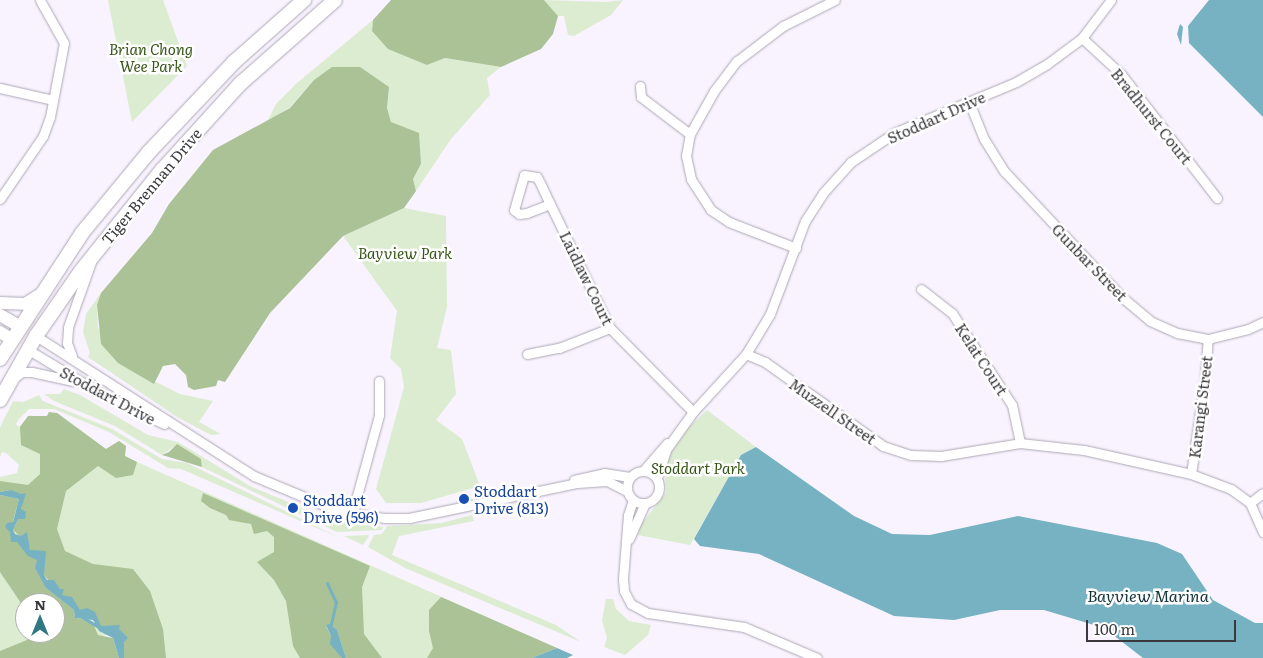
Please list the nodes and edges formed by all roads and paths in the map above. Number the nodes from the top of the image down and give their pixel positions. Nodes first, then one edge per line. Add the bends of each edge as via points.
1 (40, 0) edge
2 (304, 0) edge
3 (335, 0) edge
4 (834, 0) edge
5 (1111, 0) edge
6 (1082, 38) junction
7 (640, 86) dead end
8 (0, 88) edge
9 (53, 100) junction
10 (969, 102) junction
11 (690, 134) junction
12 (1217, 198) dead end
13 (0, 199) edge
14 (550, 204) junction
15 (796, 248) junction
16 (92, 256) junction
17 (922, 289) dead end
18 (40, 294) junction
19 (0, 303) edge
20 (0, 315) edge
21 (1263, 322) edge
22 (20, 326) junction
23 (610, 328) junction
24 (6, 336) edge
25 (36, 336) junction
26 (1208, 338) junction
27 (27, 350) junction
28 (527, 354) dead end
29 (746, 354) junction
30 (0, 359) edge
31 (79, 360) junction
32 (379, 380) dead end
33 (88, 386) junction
34 (3, 394) edge
35 (693, 412) junction
36 (677, 435) junction
37 (191, 437) junction
38 (1020, 443) junction
39 (643, 471) junction
40 (1191, 474) junction
41 (630, 477) junction
42 (657, 478) junction
43 (563, 487) junction
44 (627, 491) junction
45 (1263, 492) edge
46 (633, 500) junction
47 (1250, 503) junction
48 (645, 504) junction
49 (352, 514) junction
50 (1263, 532) edge
51 (627, 544) junction
52 (818, 658) edge

1 - 9 street via 64,43
2 - 18 main road, Tiger Brennan Drive via 234,62 149,152 82,234
3 - 16 main road, Tiger Brennan Drive via 241,83 162,170
4 - 11 street via 783,26 738,61 714,91
5 - 6 street, Stoddart Drive
6 - 10 street, Stoddart Drive via 1016,82
6 - 12 street, Bradhurst Court via 1121,74
7 - 11 street via 641,97
8 - 9 street
9 - 13 street via 43,136
10 - 15 street, Stoddart Drive via 894,133 851,162 823,193 805,221
10 - 26 street, Gunbar Street via 984,139 1005,172 1123,298 1159,325 1177,333
11 - 15 street via 686,156 691,179 711,210 730,222
14 - 14 street, Laidlaw Court via 537,177 524,175 514,210 519,214 527,213
14 - 23 street, Laidlaw Court
15 - 29 street, Stoddart Drive via 770,314
16 - 25 main road, Tiger Brennan Drive
16 - 31 street via 67,335 69,351
17 - 38 street, Kelat Court via 952,313 1007,396
18 - 19 main road via 25,304
18 - 22 main road, Tiger Brennan Drive
20 - 22 main road
21 - 26 street, Gunbar Street via 1248,329
22 - 24 main road, Tiger Brennan Drive
22 - 25 main road
23 - 28 street via 559,348
23 - 35 street, Laidlaw Court
24 - 27 main road
24 - 30 main road, Tiger Brennan Drive
25 - 27 main road, Tiger Brennan Drive
25 - 31 street, Stoddart Drive
26 - 40 street, Karangi Street via 1206,378
27 - 33 street, Stoddart Drive
27 - 34 main road, Tiger Brennan Drive
29 - 35 street, Stoddart Drive
29 - 38 street, Muzzell Street via 765,362 883,446 911,455 941,456
31 - 37 street, Stoddart Drive
32 - 49 street via 379,415
33 - 34 street via 26,371 14,378
33 - 37 street, Stoddart Drive
35 - 36 street, Stoddart Drive
36 - 39 street, Stoddart Drive
36 - 42 street, Stoddart Drive via 667,448
37 - 49 street, Stoddart Drive via 285,490
38 - 40 street, Muzzell Street via 1084,450
39 - 41 street
39 - 42 street
40 - 47 street, Muzzell Street via 1231,489
41 - 43 street, Stoddart Drive via 604,473 576,478
41 - 44 street
42 - 48 street via 656,497
43 - 44 street, Stoddart Drive via 607,481
43 - 49 street, Stoddart Drive via 426,517 385,518
44 - 46 street
45 - 47 street
46 - 48 street
46 - 51 street via 628,515
47 - 50 street
48 - 51 street
51 - 52 street via 624,591 636,608 654,614 744,627

